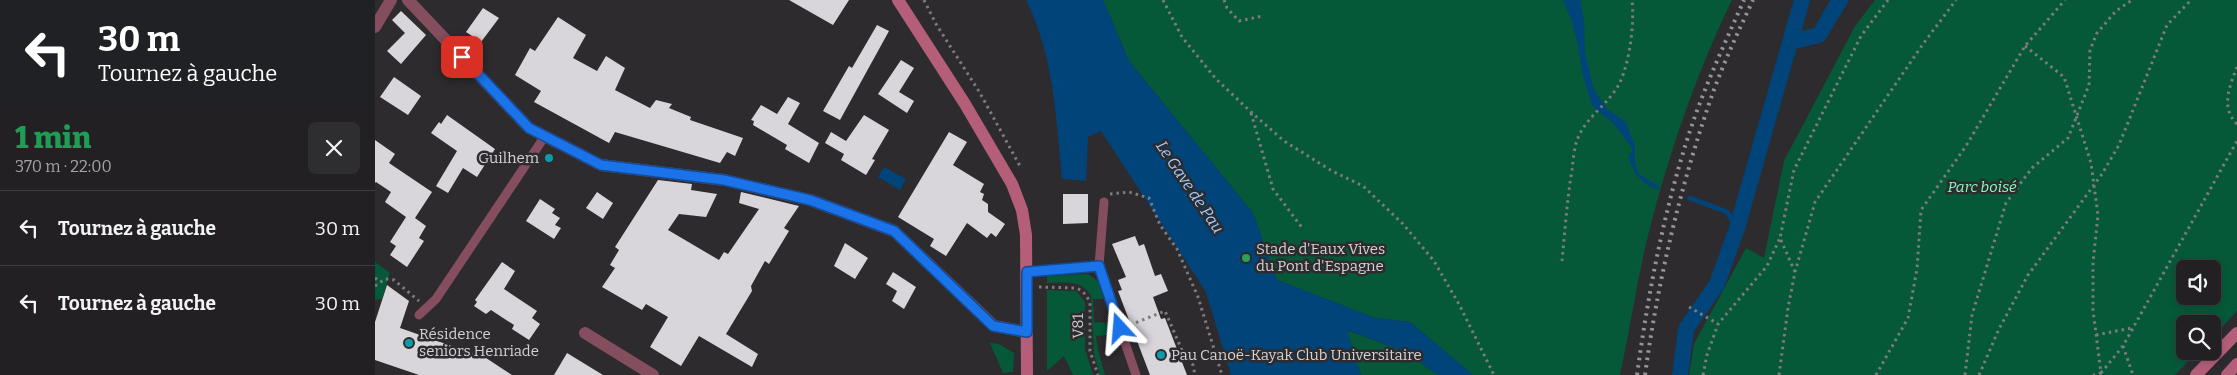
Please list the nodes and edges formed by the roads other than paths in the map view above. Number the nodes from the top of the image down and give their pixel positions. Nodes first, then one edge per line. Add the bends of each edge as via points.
1 (408, 0) edge
2 (898, 0) edge
3 (904, 0) edge
4 (387, 2) edge
5 (909, 16) junction
6 (375, 27) edge
7 (545, 136) junction
8 (1104, 202) road end
9 (1099, 266) junction
10 (1027, 272) junction
11 (419, 314) dead end
12 (1027, 332) junction
13 (585, 333) dead end
14 (2237, 333) edge
15 (2237, 364) edge
16 (653, 375) edge
17 (1027, 375) edge
18 (1136, 375) edge
19 (2196, 375) edge
20 (2227, 375) edge

1 - 7 street via 529,128
2 - 5 main road
3 - 5 main road
4 - 6 street
5 - 10 main road via 1012,184 1022,210
7 - 11 lane via 453,275 436,299
7 - 12 street via 601,165 733,182 810,200 894,231 993,326
8 - 9 lane
9 - 10 lane
9 - 18 lane
10 - 12 main road
12 - 17 main road
13 - 16 street
14 - 19 main road
15 - 20 main road

